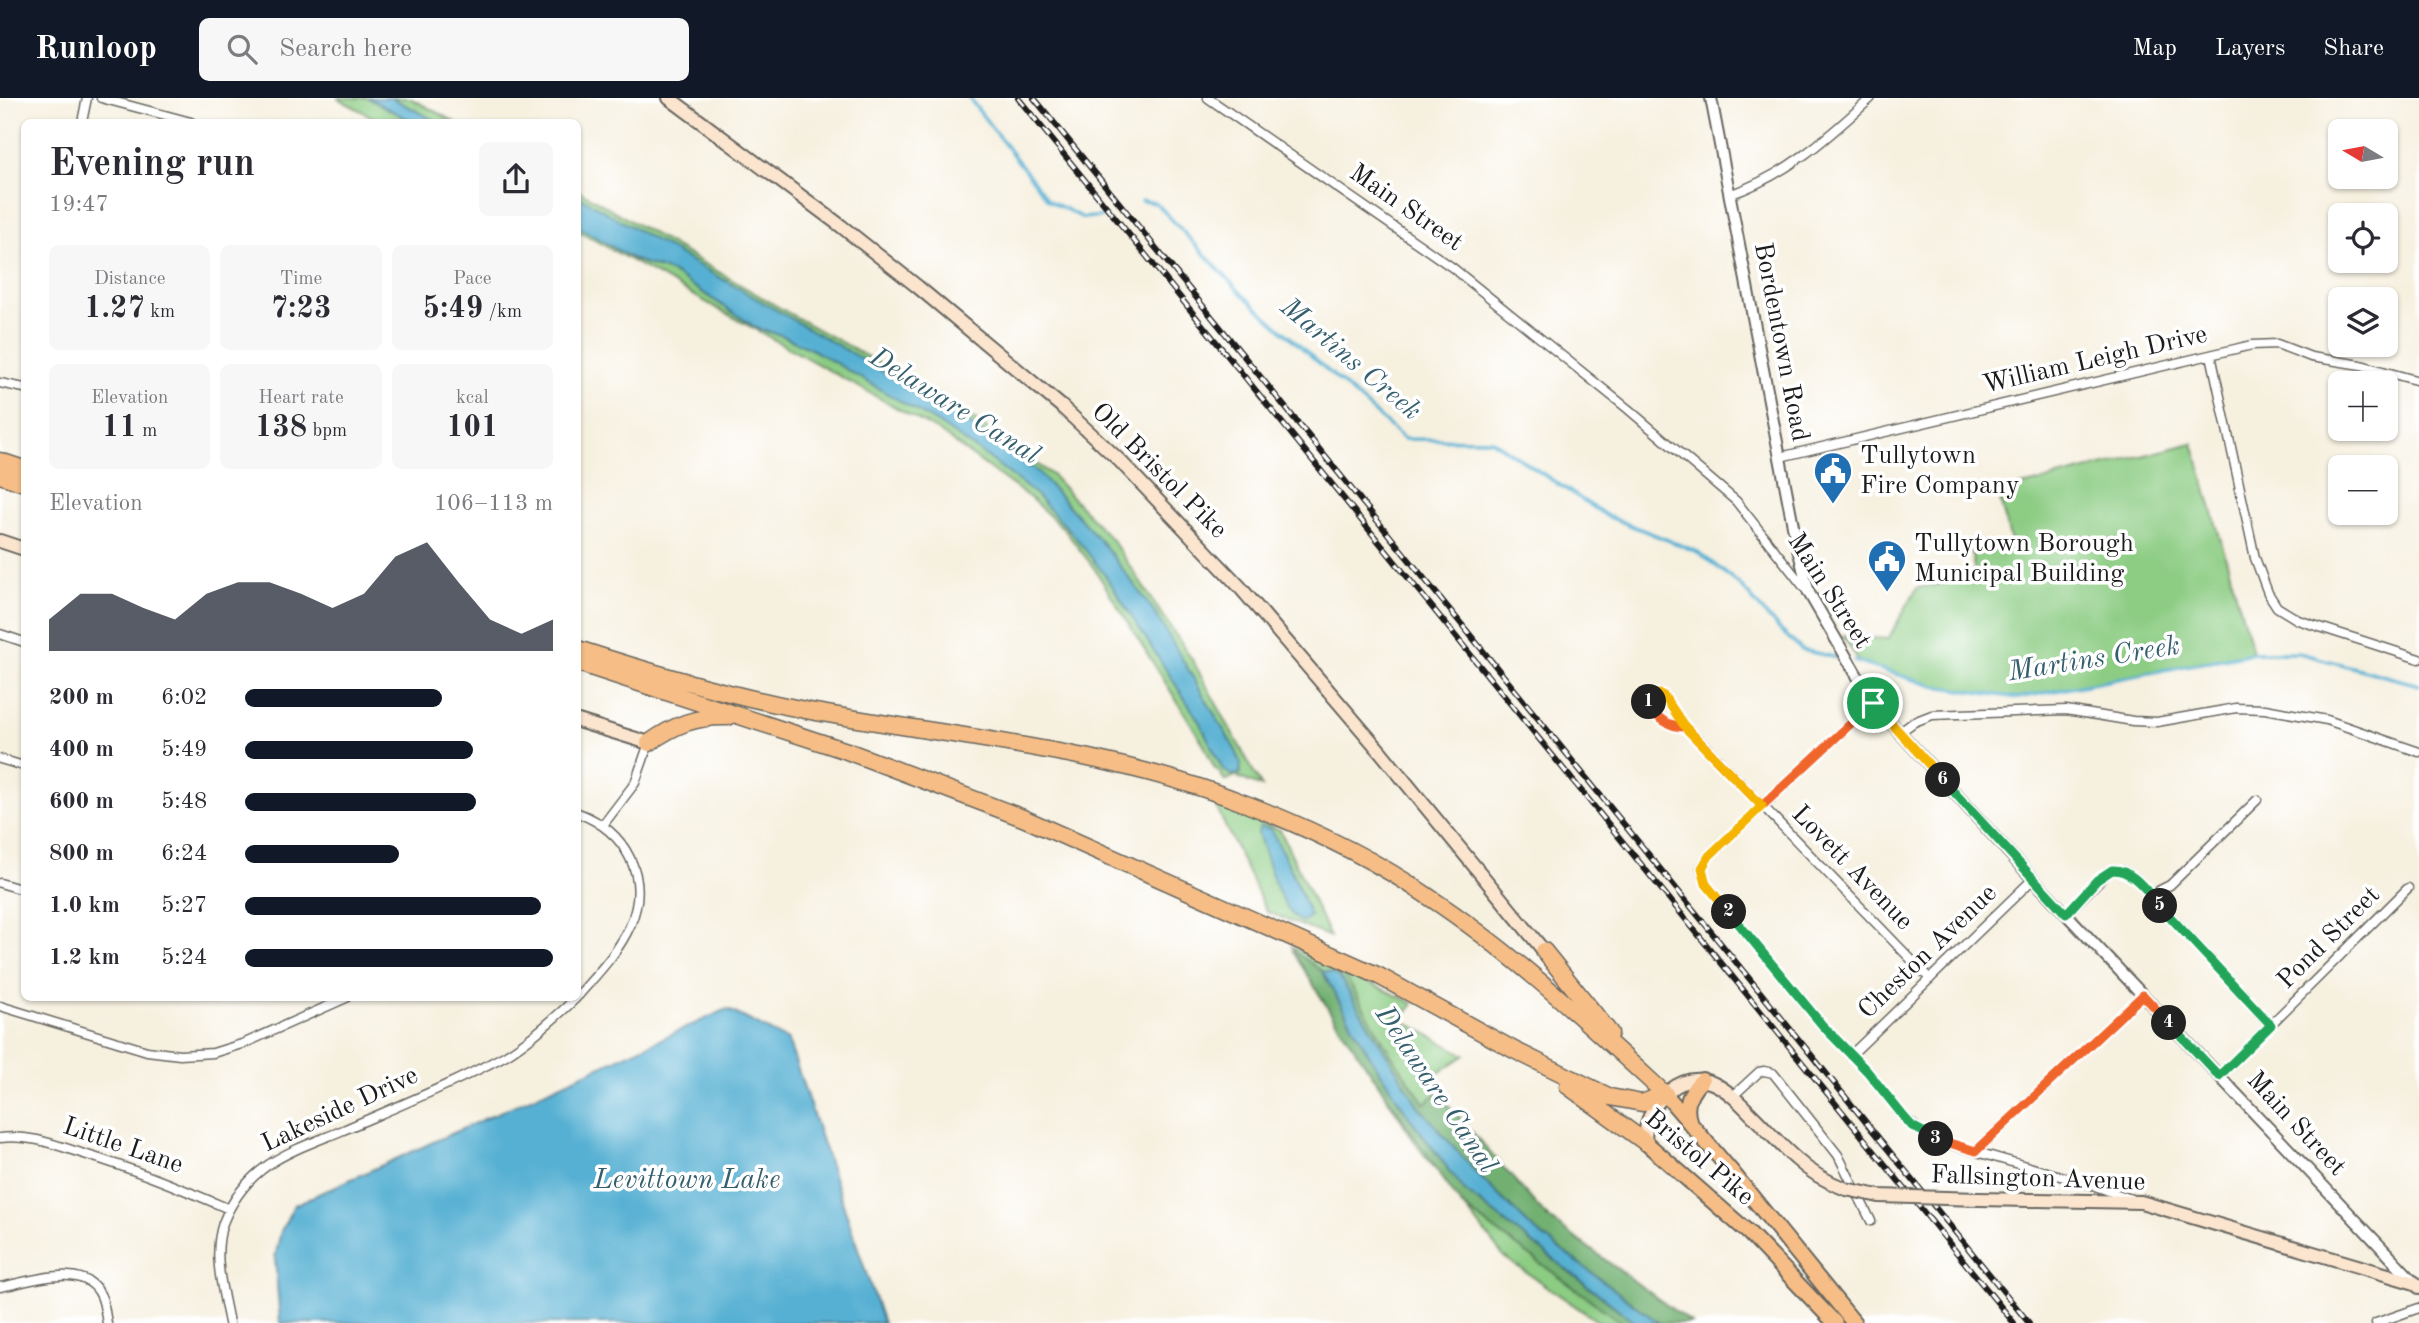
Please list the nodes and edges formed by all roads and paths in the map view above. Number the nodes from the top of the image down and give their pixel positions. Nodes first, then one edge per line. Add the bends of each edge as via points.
1 (87, 98) edge
2 (101, 98) edge
3 (669, 98) edge
4 (1208, 98) edge
5 (1711, 98) edge
6 (1871, 98) edge
7 (83, 119) edge
8 (180, 119) edge
9 (1728, 195) junction
10 (2211, 355) junction
11 (2419, 381) edge
12 (0, 383) edge
13 (21, 387) edge
14 (1780, 457) junction
15 (0, 461) edge
16 (21, 468) edge
17 (0, 475) edge
18 (21, 482) edge
19 (0, 541) edge
20 (21, 548) edge
21 (1809, 593) junction
22 (0, 634) edge
23 (21, 641) edge
24 (581, 650) edge
25 (2419, 659) edge
26 (581, 664) edge
27 (1873, 703) junction
28 (748, 719) junction
29 (581, 722) edge
30 (1685, 727) junction
31 (1899, 733) junction
32 (649, 743) junction
33 (2419, 752) edge
34 (0, 759) edge
35 (21, 765) edge
36 (2257, 800) dead end
37 (1762, 806) junction
38 (581, 814) edge
39 (603, 825) junction
40 (2033, 879) junction
41 (0, 883) edge
42 (2408, 888) dead end
43 (21, 889) edge
44 (2150, 895) junction
45 (2066, 914) junction
46 (1544, 951) joint
47 (1930, 979) junction
48 (581, 992) edge
49 (2143, 995) junction
50 (339, 1001) edge
51 (572, 1001) edge
52 (0, 1006) edge
53 (2271, 1025) junction
54 (1514, 1050) junction
55 (1851, 1055) junction
56 (1644, 1076) junction
57 (2219, 1076) junction
58 (1702, 1080) junction
59 (1665, 1094) junction
60 (1732, 1096) junction
61 (1693, 1127) junction
62 (0, 1139) edge
63 (1645, 1142) junction
64 (1976, 1151) junction
65 (2141, 1202) junction
66 (229, 1209) junction
67 (1871, 1221) dead end
68 (2417, 1285) edge
69 (0, 1287) edge
70 (2419, 1308) edge
71 (107, 1323) edge
72 (229, 1323) edge
73 (1835, 1323) edge
74 (1854, 1323) edge
75 (2376, 1323) edge

1 - 7 street
2 - 8 street
3 - 46 main road, Old Bristol Pike via 918,286 1120,461 1230,576
4 - 21 street, Main Street via 1453,268 1628,409 1736,501
5 - 9 street, Bordentown Road
6 - 9 street via 1793,164 1758,185
9 - 14 street, Bordentown Road
10 - 11 street, William Leigh Drive via 2268,343
10 - 14 street, William Leigh Drive
10 - 25 street via 2255,558 2277,607 2298,620
12 - 13 street
14 - 21 street, Bordentown Road
15 - 16 highway
17 - 18 highway
19 - 20 main road
21 - 27 street, Main Street
22 - 23 street
24 - 56 highway via 748,698 1067,754 1139,770 1239,801 1332,840 1428,895 1512,958
26 - 28 highway
27 - 31 street, Main Street
27 - 37 street
28 - 32 highway via 695,719
28 - 54 highway via 1023,818 1379,976
29 - 32 main road
30 - 30 street, Lovett Avenue via 1676,727 1651,710 1653,695 1664,696
30 - 37 street, Lovett Avenue
31 - 33 street via 1923,717 1940,714 2066,710 2157,722 2236,708 2269,709 2327,720
31 - 40 street, Main Street
32 - 39 street via 635,783
34 - 35 street
36 - 44 street via 2169,885
37 - 47 street, Lovett Avenue
37 - 55 street via 1703,864 1702,873 1706,884
38 - 39 street, Lakeside Drive
39 - 48 street, Lakeside Drive via 629,855 637,900 629,929
40 - 45 street, Main Street
40 - 47 street, Cheston Avenue
41 - 43 street
42 - 53 street, Pond Street
44 - 45 street via 2135,878 2112,870
44 - 53 street
45 - 49 street, Main Street
46 - 56 highway
47 - 55 street, Cheston Avenue
49 - 57 street, Main Street
49 - 64 street
50 - 52 street via 245,1043 188,1055 147,1051
51 - 66 street, Lakeside Drive via 528,1040 495,1060 269,1164 246,1184
53 - 57 street, Pond Street
54 - 59 highway via 1618,1100 1642,1103
54 - 63 highway, Bristol Pike
55 - 64 street via 1912,1126
56 - 59 highway
57 - 68 street, Main Street
58 - 59 main road via 1686,1081
58 - 60 main road, Fallsington Avenue
58 - 61 highway via 1688,1102
59 - 61 highway, Bristol Pike
59 - 63 main road via 1648,1117
60 - 65 main road, Fallsington Avenue, bridge via 1798,1161 1846,1189 1879,1196
60 - 67 street via 1759,1072 1773,1073 1838,1155
61 - 74 highway, Bristol Pike
62 - 66 street, Little Lane via 44,1141 140,1171
63 - 73 highway, Bristol Pike via 1749,1233
64 - 65 street
65 - 68 main road, Fallsington Avenue
66 - 72 street, Lakeside Drive via 218,1254
69 - 71 street via 66,1275 83,1278 101,1295
70 - 75 street

